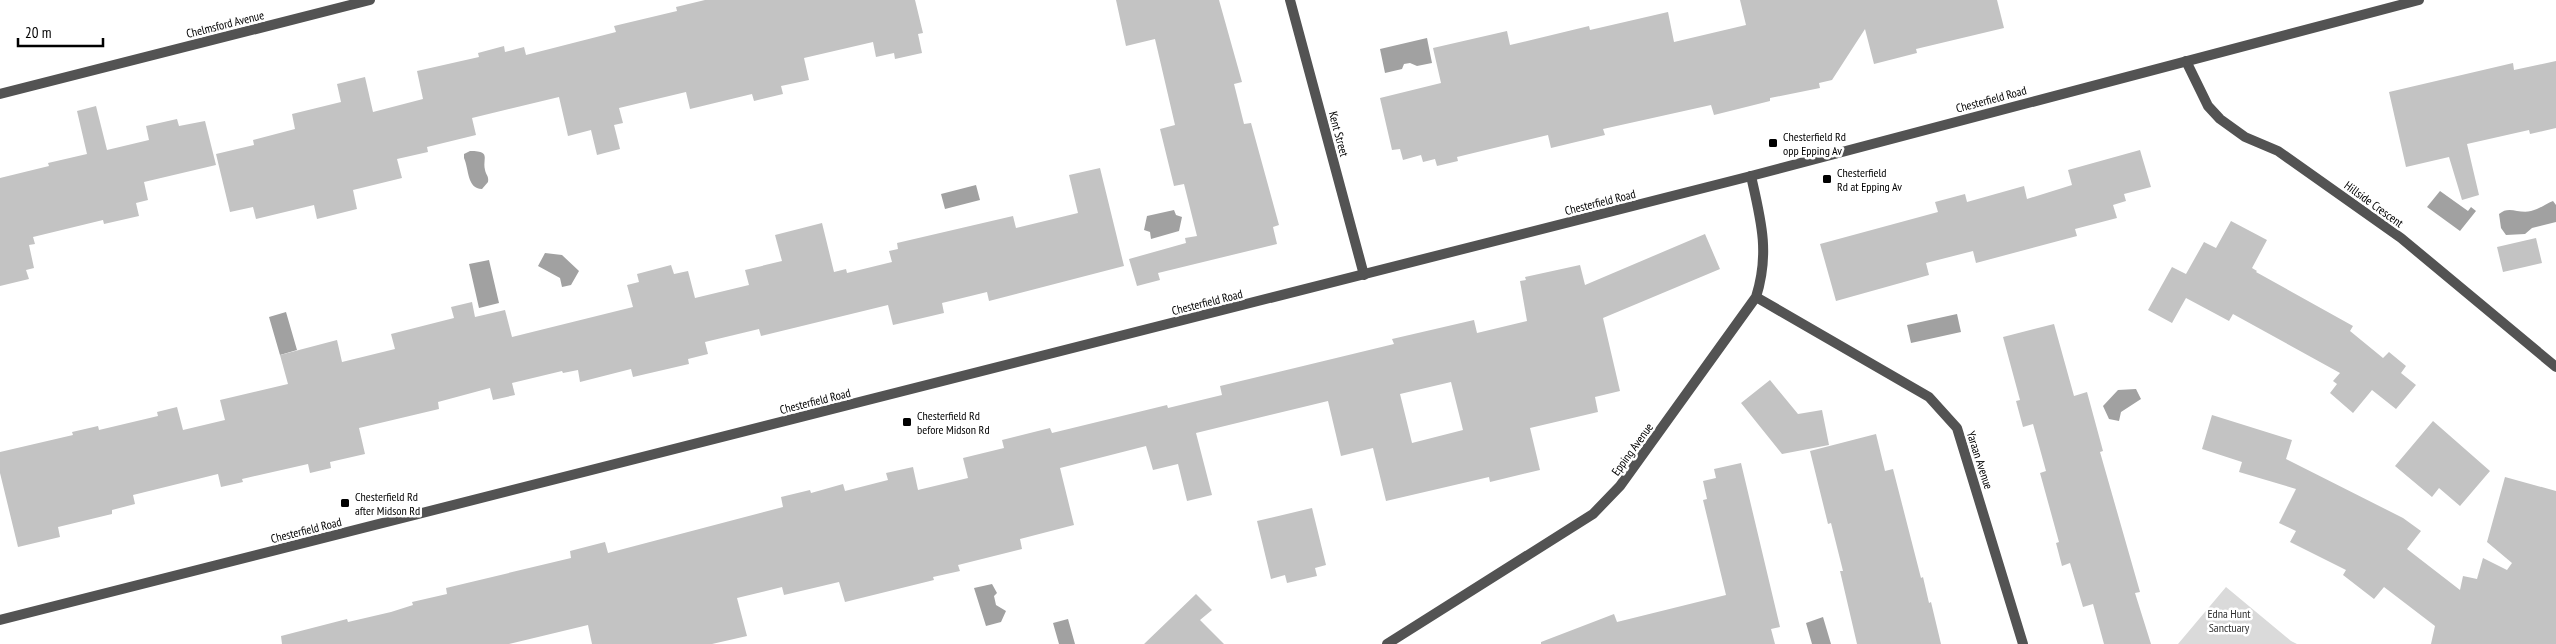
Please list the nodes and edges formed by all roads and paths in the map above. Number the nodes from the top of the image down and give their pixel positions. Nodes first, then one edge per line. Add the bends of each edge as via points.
1 (370, 0) edge
2 (1290, 0) edge
3 (2419, 0) edge
4 (2186, 61) junction
5 (0, 94) edge
6 (1751, 176) junction
7 (1364, 275) junction
8 (1756, 297) junction
9 (2556, 367) edge
10 (0, 620) edge
11 (1387, 644) edge
12 (2023, 644) edge

1 - 5 street, Chelmsford Avenue
2 - 7 street, Kent Street
3 - 4 street, Chesterfield Road
4 - 6 street, Chesterfield Road
4 - 9 street, Hillside Crescent via 2205,99 2220,119 2241,134 2278,151 2401,238
6 - 7 street, Chesterfield Road
6 - 8 street, Epping Avenue via 1765,249 1763,275
7 - 10 street, Chesterfield Road
8 - 11 street, Epping Avenue via 1620,486 1593,514
8 - 12 street, Yaraan Avenue via 1929,397 1957,428

